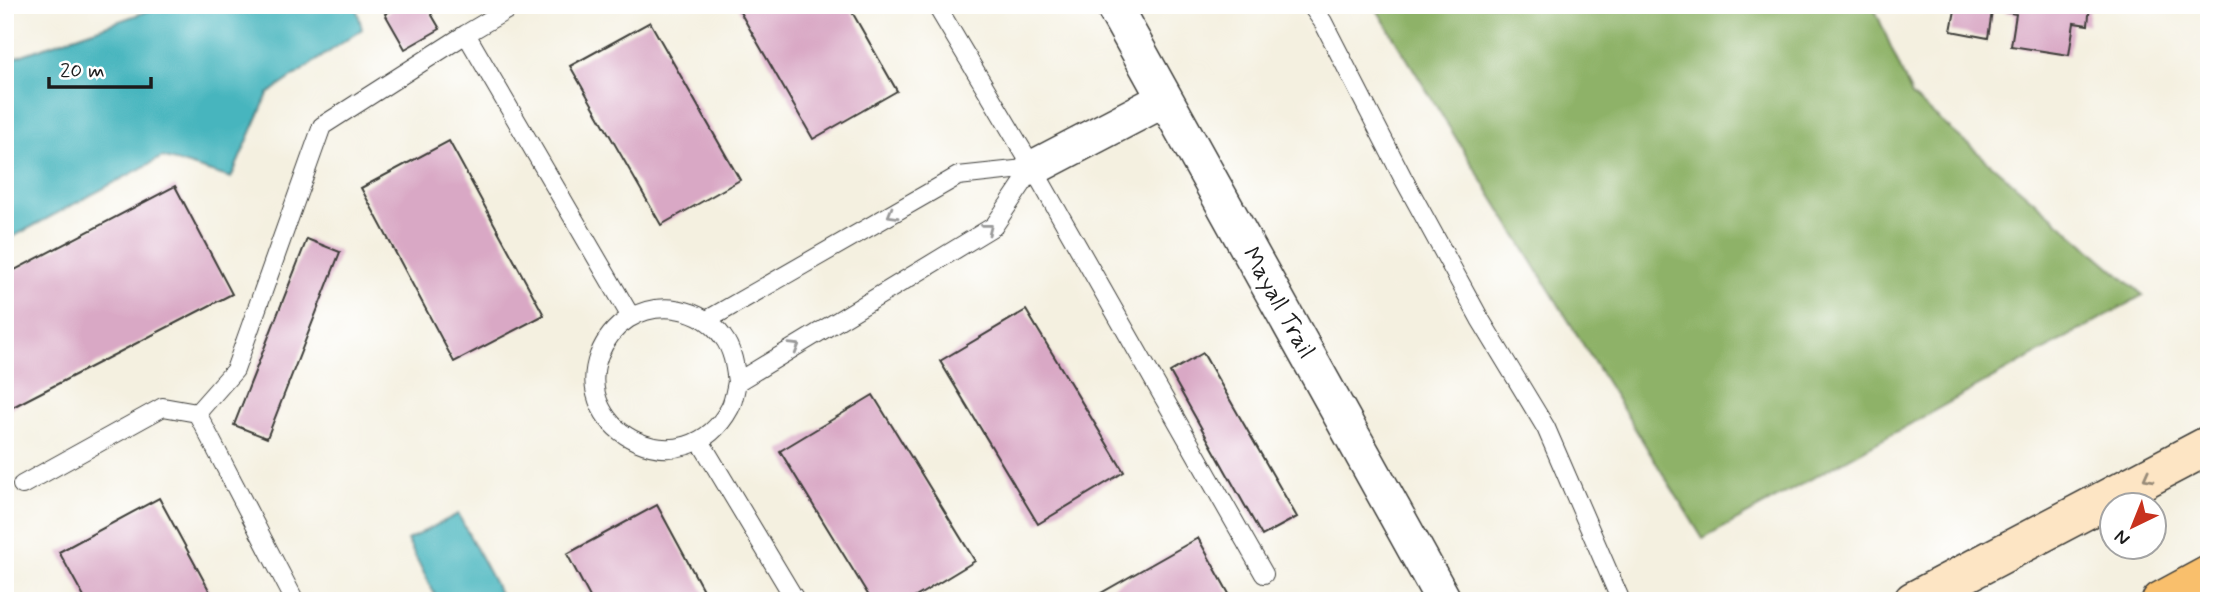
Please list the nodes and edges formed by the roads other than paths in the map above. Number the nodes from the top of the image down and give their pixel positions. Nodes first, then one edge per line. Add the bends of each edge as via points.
1 (515, 5) edge
2 (936, 5) edge
3 (1113, 5) edge
4 (1311, 5) edge
5 (466, 34) junction
6 (1165, 99) junction
7 (1034, 168) junction
8 (631, 317) junction
9 (706, 320) junction
10 (737, 382) junction
11 (197, 412) junction
12 (700, 441) junction
13 (2209, 445) edge
14 (22, 485) dead end
15 (1264, 574) dead end
16 (2209, 575) edge
17 (295, 601) edge
18 (796, 601) edge
19 (1444, 601) edge
20 (1621, 601) edge
21 (1913, 601) edge
22 (2161, 601) edge

1 - 5 lane
2 - 7 lane
3 - 6 street, Mayall Trail
4 - 20 lane via 1480,319 1546,428
5 - 8 lane
5 - 11 lane via 322,126 235,370
6 - 7 street
6 - 19 street, Mayall Trail
7 -> 9 lane via 958,176
10 -> 7 lane via 994,226
7 - 15 lane
8 - 9 lane via 661,307 685,310
8 - 12 lane via 604,342 596,364 602,409 615,428 633,441 655,448 678,448
9 - 10 lane via 724,337 734,359
10 - 12 lane via 731,406 718,426
11 - 14 lane via 163,407
11 - 17 lane
12 - 18 lane
13 -> 21 main road
16 - 22 highway

